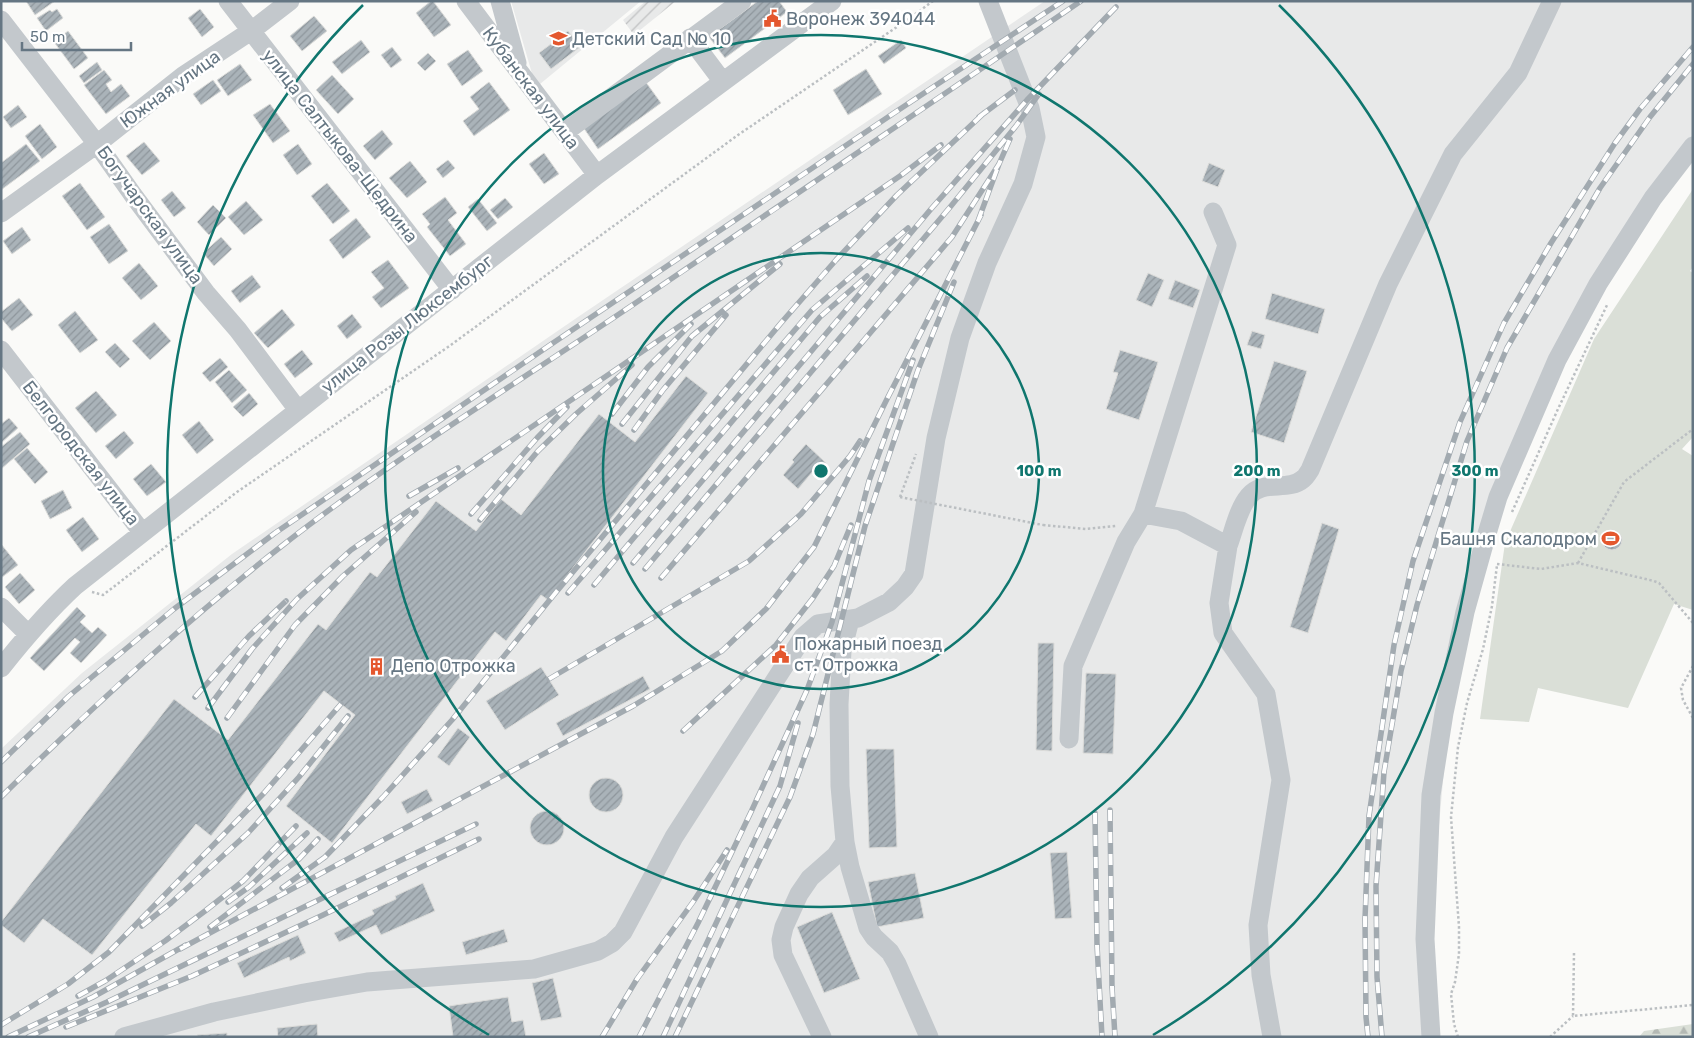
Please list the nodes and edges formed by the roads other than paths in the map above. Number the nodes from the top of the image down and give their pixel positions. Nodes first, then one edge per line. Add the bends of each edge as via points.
1 (228, 1) edge
2 (290, 1) edge
3 (466, 1) edge
4 (500, 1) edge
5 (742, 1) edge
6 (832, 1) edge
7 (988, 1) edge
8 (1552, 1) edge
9 (811, 7) edge
10 (1, 20) edge
11 (251, 31) junction
12 (690, 38) junction
13 (520, 74) junction
14 (723, 82) junction
15 (565, 132) junction
16 (97, 144) junction
17 (1693, 146) edge
18 (597, 175) junction
19 (1213, 212) dead end
20 (1, 213) edge
21 (452, 290) junction
22 (1, 350) edge
23 (298, 410) junction
24 (1143, 514) junction
25 (142, 532) junction
26 (1228, 546) junction
27 (1, 607) edge
28 (850, 620) junction
29 (28, 634) junction
30 (1, 668) edge
31 (1069, 740) dead end
32 (845, 842) junction
33 (124, 1037) edge
34 (822, 1037) edge
35 (929, 1037) edge
36 (1272, 1037) edge
37 (1431, 1037) edge

1 - 11 street, улица Салтыкова-Щедрина
2 - 11 street, Южная улица
3 - 13 street, Кубанская улица
4 - 13 street
5 - 12 street
6 - 9 street, улица Розы Люксембург
7 - 28 street via 1030,108 1036,137 1023,184 987,262 960,338 936,438 914,574 889,602
8 - 26 street via 1518,73 1454,154 1388,284 1310,470 1303,480 1293,484 1267,486 1250,494
9 - 14 street, улица Розы Люксембург
10 - 16 street, Богучарская улица
11 - 16 street, Южная улица via 183,76
11 - 21 street, улица Салтыкова-Щедрина
12 - 14 street
12 - 15 street
13 - 15 street, Кубанская улица
14 - 18 street, улица Розы Люксембург
15 - 18 street, Кубанская улица
16 - 20 street, Южная улица
16 - 23 street, Богучарская улица via 206,293
17 - 37 street via 1653,198 1598,284 1557,360 1498,497 1486,537 1465,612 1431,795 1425,939
18 - 21 street, улица Розы Люксембург
19 - 24 street via 1227,245
21 - 23 street, улица Розы Люксембург
22 - 25 street, Белгородская улица
23 - 25 street, улица Розы Люксембург
24 - 26 street via 1181,521
24 - 31 street via 1126,542 1073,666
25 - 29 street, улица Розы Люксембург via 74,586
26 - 36 street via 1219,603 1223,634 1266,694 1281,780 1258,925 1261,975
27 - 29 street
28 - 32 street via 842,651 839,704 840,786
28 - 33 street via 818,624 803,638 674,837 623,932 612,943 598,951 534,969 367,982 214,1012
29 - 30 street, улица Розы Люксембург
32 - 34 street via 799,894 781,940 783,955
32 - 35 street via 868,928 897,964

